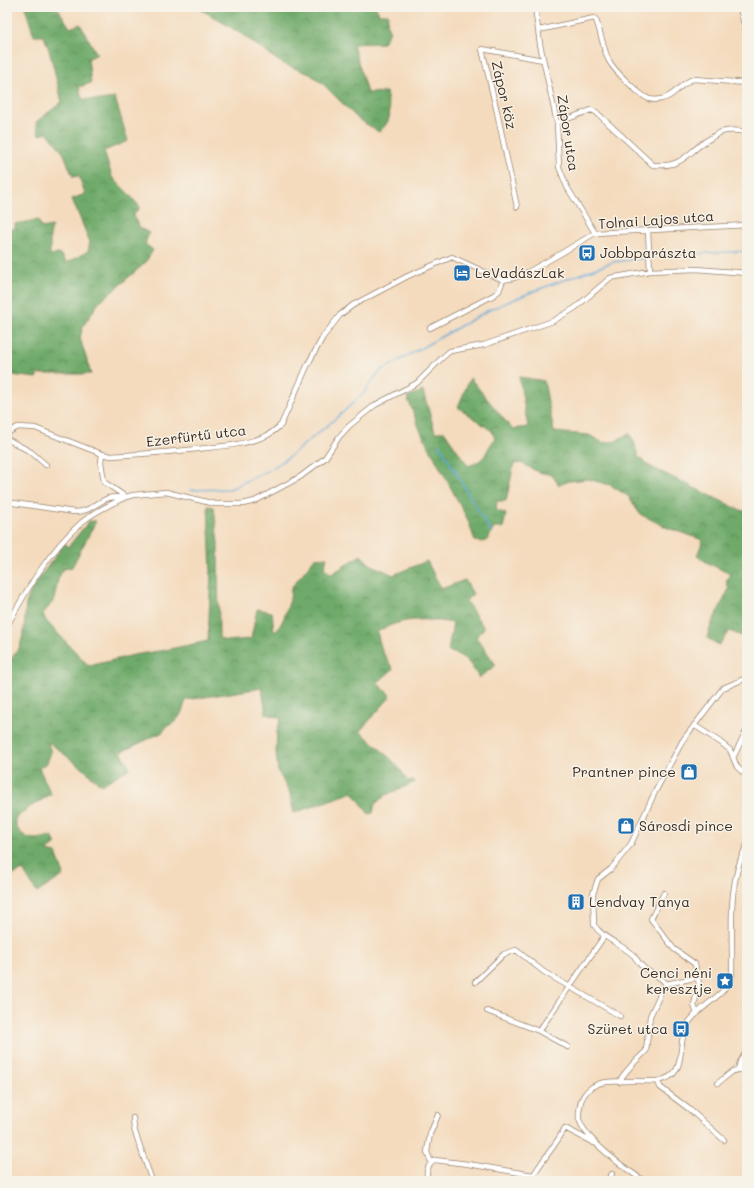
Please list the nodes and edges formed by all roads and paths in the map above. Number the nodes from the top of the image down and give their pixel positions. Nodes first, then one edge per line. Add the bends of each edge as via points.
1 (535, 7) edge
2 (740, 7) edge
3 (539, 30) junction
4 (747, 38) edge
5 (543, 60) junction
6 (747, 83) edge
7 (556, 123) junction
8 (747, 132) edge
9 (517, 206) dead end
10 (747, 225) edge
11 (648, 231) junction
12 (595, 233) junction
13 (650, 271) junction
14 (747, 273) edge
15 (503, 280) junction
16 (430, 328) dead end
17 (7, 432) edge
18 (7, 439) edge
19 (102, 454) junction
20 (46, 465) dead end
21 (119, 497) dead end
22 (126, 497) junction
23 (7, 502) edge
24 (7, 626) edge
25 (747, 675) edge
26 (694, 725) junction
27 (747, 729) edge
28 (733, 758) junction
29 (747, 776) edge
30 (747, 845) edge
31 (664, 893) dead end
32 (605, 936) junction
33 (699, 977) junction
34 (475, 982) dead end
35 (666, 984) junction
36 (569, 987) junction
37 (487, 1010) dead end
38 (697, 1014) junction
39 (620, 1016) dead end
40 (539, 1032) junction
41 (568, 1047) dead end
42 (747, 1050) edge
43 (747, 1068) edge
44 (738, 1070) junction
45 (658, 1081) junction
46 (619, 1082) junction
47 (718, 1083) dead end
48 (438, 1115) dead end
49 (132, 1118) dead end
50 (724, 1140) dead end
51 (597, 1144) junction
52 (430, 1162) junction
53 (612, 1174) dead end
54 (533, 1175) junction
55 (152, 1181) edge
56 (427, 1181) edge
57 (530, 1181) edge
58 (607, 1181) edge
59 (644, 1181) edge

1 - 3 street, Zápor utca
2 - 4 street
3 - 5 street, Zápor utca
3 - 6 street via 594,18 614,69 650,99 667,97 694,79
5 - 7 street, Zápor utca
5 - 9 street, Zápor köz via 482,49
7 - 8 street via 591,110 653,165 664,166 683,159 721,132
7 - 12 street, Zápor utca via 559,167 567,187
10 - 11 street, Tolnai Lajos utca
11 - 12 street, Tolnai Lajos utca
11 - 13 street
12 - 15 street, Tolnai Lajos utca via 528,272
13 - 14 street via 696,269
13 - 22 street via 610,278 575,308 553,322 484,345 450,352 417,383 375,404 349,426 325,458 300,477 255,501 243,504 215,504 166,492
15 - 16 street via 494,295
15 - 19 street, Ezerfürtű utca via 452,257 408,276 353,305 340,315 323,337 281,425 266,436 225,446 179,452 111,456
17 - 19 street, Ezerfürtű utca via 18,427 35,428
18 - 20 street via 31,452
19 - 22 street via 104,482
21 - 23 street via 108,498 82,512
22 - 24 street via 82,522 65,539 38,573
25 - 26 street via 744,679 723,688
26 - 28 street via 730,750
26 - 32 street via 655,792 631,844 611,869 598,879 593,894 594,925
27 - 28 street
28 - 29 street via 737,767
30 - 38 street via 732,892 731,979 726,989
31 - 33 street via 651,919 674,949 695,964
32 - 35 street via 621,945 642,967 664,980
32 - 36 street
33 - 35 street
33 - 38 street via 694,1005
34 - 36 street via 504,954 516,950 544,972
35 - 46 street via 650,1016 646,1051 623,1073
36 - 39 street
36 - 40 street
37 - 40 street
38 - 45 street via 687,1027 683,1038 680,1065 672,1076
40 - 41 street
42 - 44 street
43 - 44 street
44 - 47 street
45 - 46 street
45 - 50 street via 660,1087
46 - 51 street via 599,1083 583,1096 579,1117 586,1132
48 - 52 street via 426,1152
49 - 55 street
51 - 54 street via 566,1128
51 - 59 street
52 - 54 street via 441,1159
52 - 56 street
53 - 58 street
54 - 57 street

